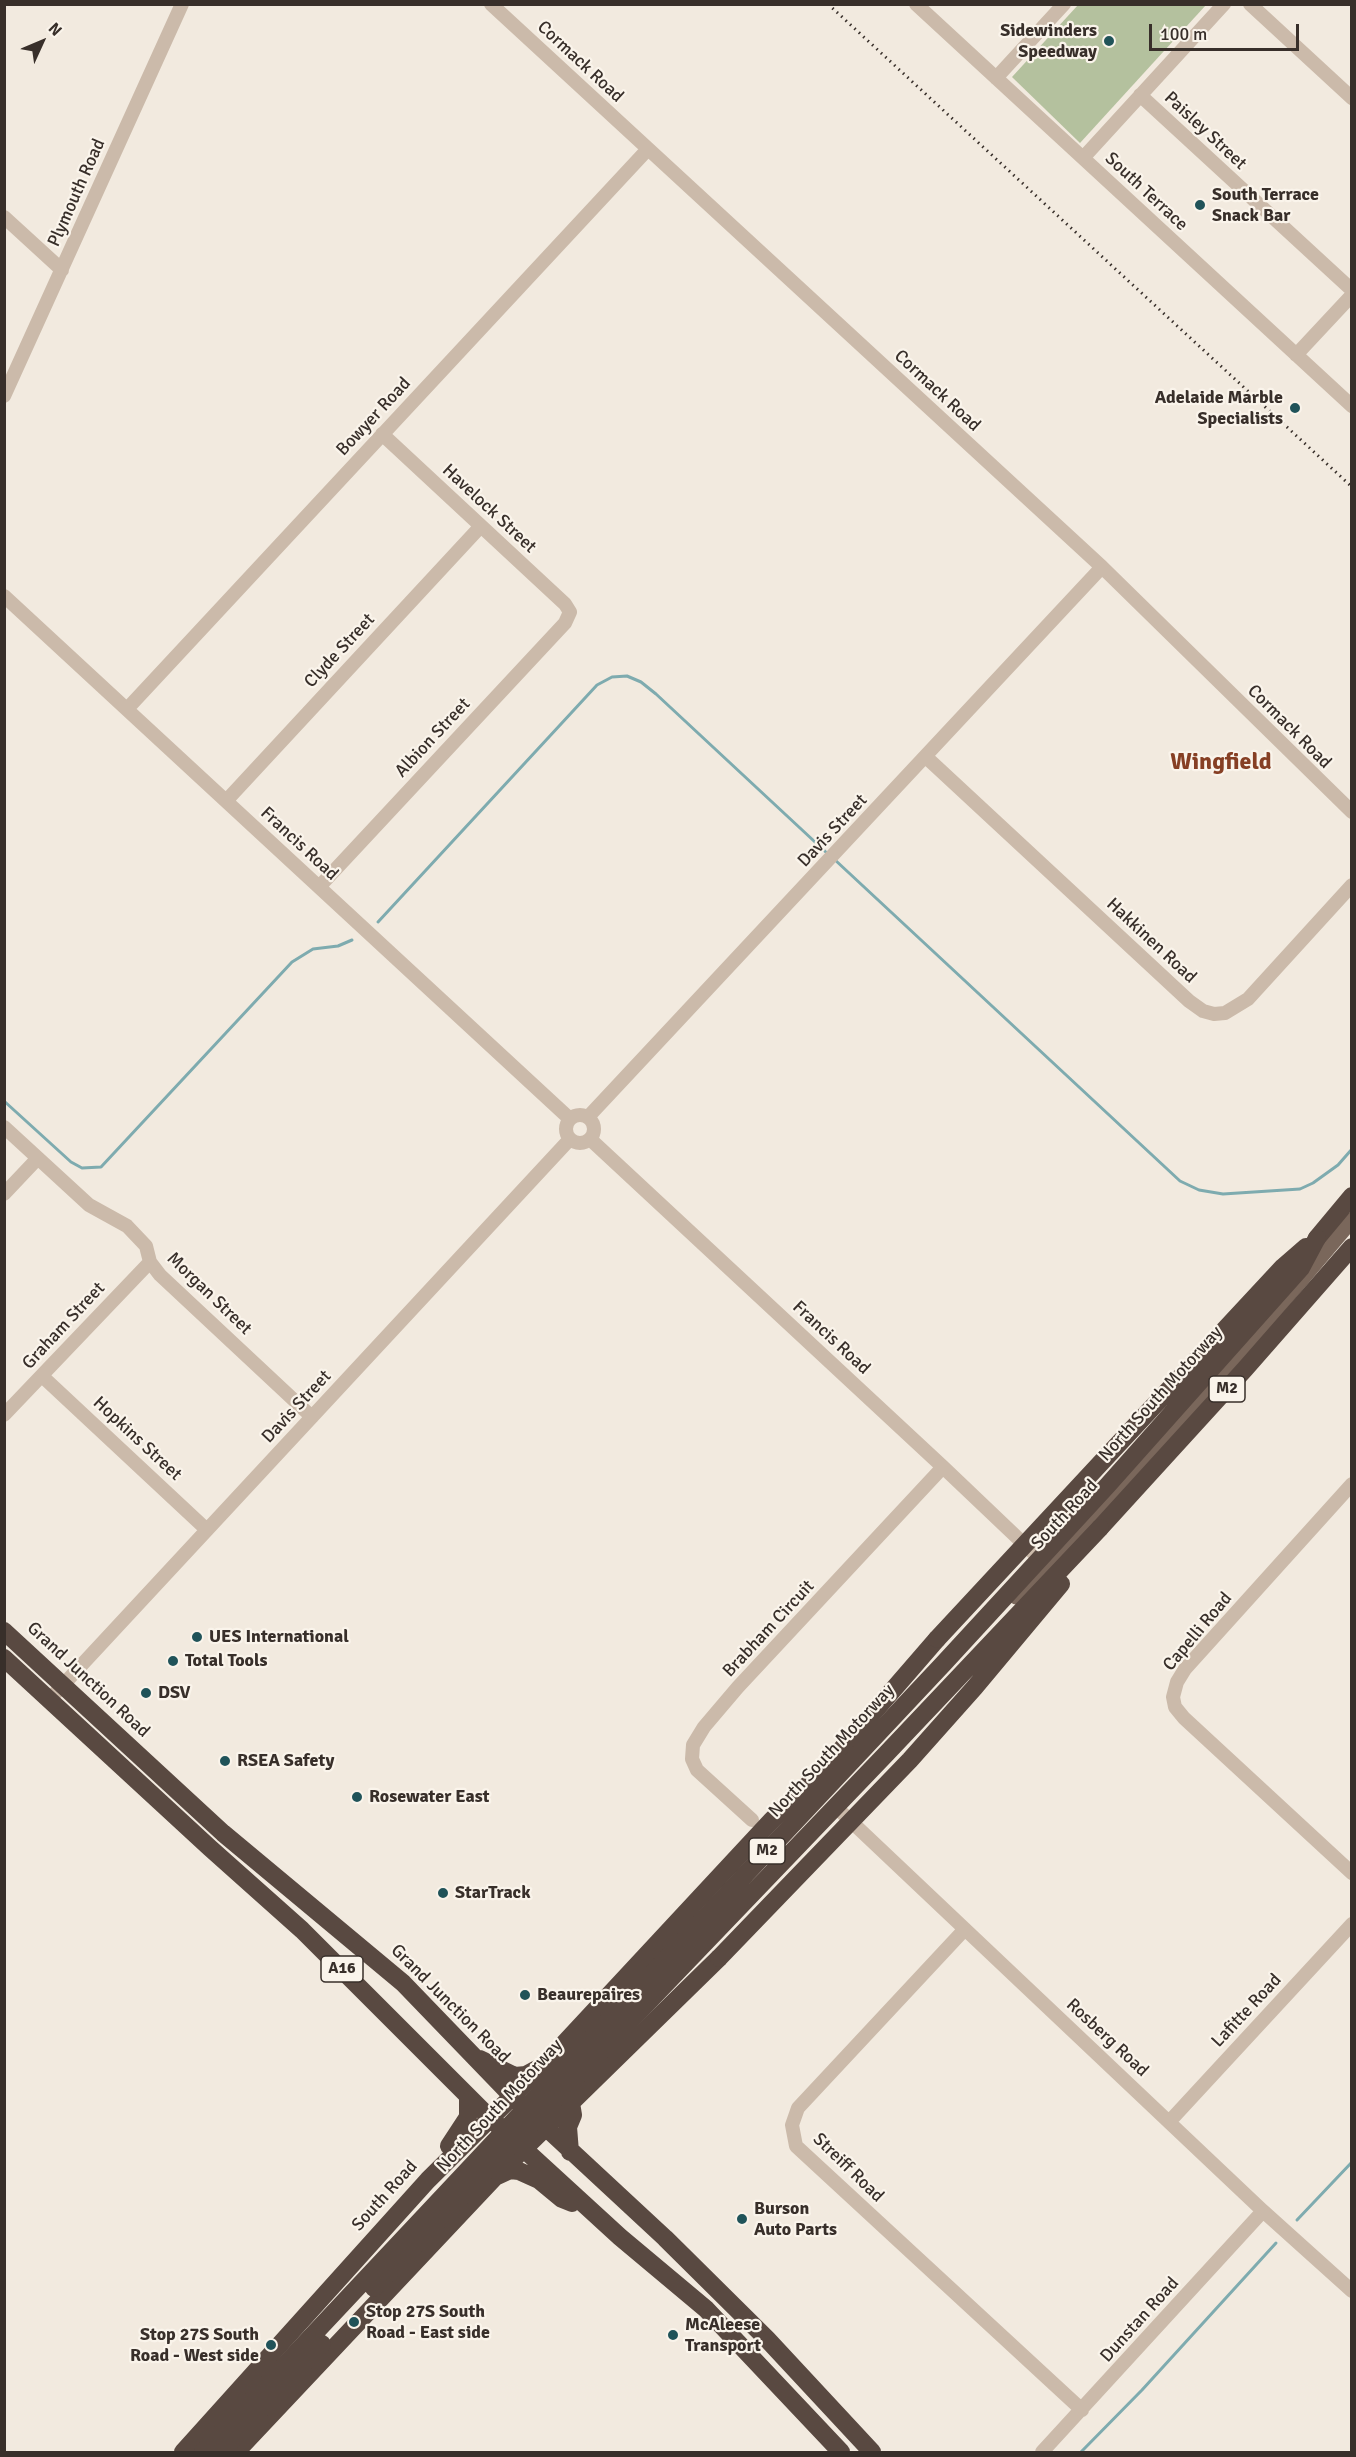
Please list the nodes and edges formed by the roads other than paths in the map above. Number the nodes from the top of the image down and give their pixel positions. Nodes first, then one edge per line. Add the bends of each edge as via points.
1 (182, 4) edge
2 (491, 4) edge
3 (916, 4) edge
4 (1064, 4) edge
5 (1224, 4) edge
6 (1250, 4) edge
7 (996, 78) junction
8 (1140, 95) junction
9 (1352, 98) edge
10 (648, 149) junction
11 (1083, 158) junction
12 (4, 217) edge
13 (62, 270) junction
14 (1352, 292) edge
15 (1296, 355) junction
16 (4, 396) edge
17 (1352, 406) edge
18 (382, 434) junction
19 (481, 526) junction
20 (1102, 567) junction
21 (4, 596) edge
22 (570, 612) joint
23 (127, 709) junction
24 (926, 757) junction
25 (226, 801) junction
26 (1352, 812) edge
27 (1352, 885) edge
28 (319, 887) junction
29 (588, 1117) junction
30 (570, 1119) junction
31 (4, 1127) edge
32 (570, 1139) junction
33 (590, 1139) junction
34 (38, 1158) junction
35 (4, 1194) edge
36 (1352, 1196) edge
37 (1352, 1220) edge
38 (1317, 1238) junction
39 (1352, 1247) edge
40 (150, 1262) junction
41 (42, 1376) junction
42 (4, 1415) edge
43 (312, 1417) junction
44 (943, 1467) junction
45 (1352, 1484) edge
46 (1100, 1528) junction
47 (207, 1530) junction
48 (1046, 1565) junction
49 (4, 1631) edge
50 (4, 1658) edge
51 (63, 1686) junction
52 (50, 1699) junction
53 (839, 1810) joint
54 (752, 1820) junction
55 (772, 1820) junction
56 (750, 1845) junction
57 (1352, 1873) edge
58 (1352, 1924) edge
59 (965, 1929) junction
60 (473, 2056) junction
61 (546, 2063) junction
62 (512, 2096) junction
63 (468, 2097) junction
64 (571, 2103) junction
65 (490, 2118) junction
66 (1169, 2122) junction
67 (545, 2128) junction
68 (459, 2149) junction
69 (525, 2150) junction
70 (570, 2152) junction
71 (495, 2177) junction
72 (428, 2180) junction
73 (1263, 2211) junction
74 (593, 2212) junction
75 (1352, 2292) edge
76 (1082, 2410) junction
77 (183, 2452) edge
78 (203, 2452) edge
79 (221, 2452) edge
80 (236, 2452) edge
81 (842, 2452) edge
82 (872, 2452) edge
83 (1042, 2452) edge

1 - 13 street, Plymouth Road
2 - 10 street, Cormack Road
3 - 7 street, South Terrace
4 - 7 street
5 - 8 street
6 - 9 street
7 - 11 street, South Terrace
8 - 11 street
8 - 14 street, Paisley Street
10 - 18 street, Bowyer Road
10 - 20 street, Cormack Road
11 - 15 street, South Terrace
12 - 13 street
13 - 16 street, Plymouth Road
14 - 15 street
15 - 17 street, South Terrace
18 - 19 street, Havelock Street
18 - 23 street, Bowyer Road
19 - 22 street, Havelock Street
19 - 25 street, Clyde Street
20 - 24 street, Davis Street
20 - 26 street, Cormack Road
21 - 23 street, Francis Road
22 - 28 street, Albion Street via 565,623
23 - 25 street, Francis Road
24 - 27 street, Hakkinen Road via 1203,1011 1225,1013 1248,999
24 - 29 street, Davis Street
25 - 28 street, Francis Road
28 - 30 street, Francis Road
29 - 30 street via 579,1114
29 - 33 street via 594,1130
30 - 32 street via 566,1127
31 - 34 street, Morgan Street
32 - 33 street via 578,1143
32 - 43 street, Davis Street
33 - 44 street, Francis Road
34 - 35 street
34 - 40 street, Morgan Street via 89,1205 127,1226 146,1246
36 - 38 highway, North South Motorway / M2
37 - 48 main road, South Road via 1210,1388
38 - 55 highway, South Road, bridge via 1284,1267 937,1639 827,1766
38 - 78 highway, North South Motorway / M2, bridge via 1301,1268 1092,1503
39 - 46 highway, North South Motorway / M2
40 - 41 street, Graham Street
40 - 43 street, Morgan Street
41 - 42 street, Graham Street
41 - 47 street, Hopkins Street
43 - 47 street, Davis Street
44 - 48 street, Francis Road
44 - 54 street, Brabham Circuit via 738,1688 693,1745 692,1759 697,1770
45 - 57 street, Capelli Road via 1185,1669 1173,1697 1184,1718
46 - 64 highway, bridge via 1058,1589 910,1761 719,1958
46 - 79 highway, North South Motorway / M2, bridge
47 - 51 street, Davis Street
48 - 53 main road, South Road via 844,1782 838,1793
49 - 51 highway, Grand Junction Road / A16
50 - 52 highway, A16
51 - 52 street, Davis Street
51 - 60 highway, Grand Junction Road / A16 via 223,1833 403,1983
52 - 63 highway, A16 via 302,1930
53 - 59 street, Rosberg Road
54 - 55 street
54 - 56 street
55 - 56 highway, South Road
56 - 61 highway, South Road
58 - 66 street, Lafitte Road
59 - 66 street, Rosberg Road
59 - 76 street, Streiff Road via 798,2108 792,2125 796,2146
60 - 61 highway via 515,2076 526,2075
60 - 62 highway, Grand Junction Road / A16
61 - 62 highway, South Road
62 - 65 highway, South Road
62 - 67 highway, Grand Junction Road / A16
63 - 65 highway, A16
63 - 72 highway via 469,2112 463,2127
64 - 67 highway
64 - 70 highway
65 - 68 highway, South Road
65 - 69 highway, A16
66 - 73 street, Rosberg Road
67 - 69 highway
67 - 70 highway, Grand Junction Road / A16
68 - 71 highway via 483,2149 492,2157
68 - 72 highway, South Road
69 - 71 highway
69 - 74 highway, A16
70 - 82 highway, Grand Junction Road / A16 via 666,2238
71 - 74 highway via 510,2170 519,2171 562,2199
71 - 80 highway
72 - 77 highway, South Road
73 - 75 street, Rosberg Road
73 - 76 street, Dunstan Road
74 - 81 highway, A16 via 706,2309
76 - 83 street, Dunstan Road

